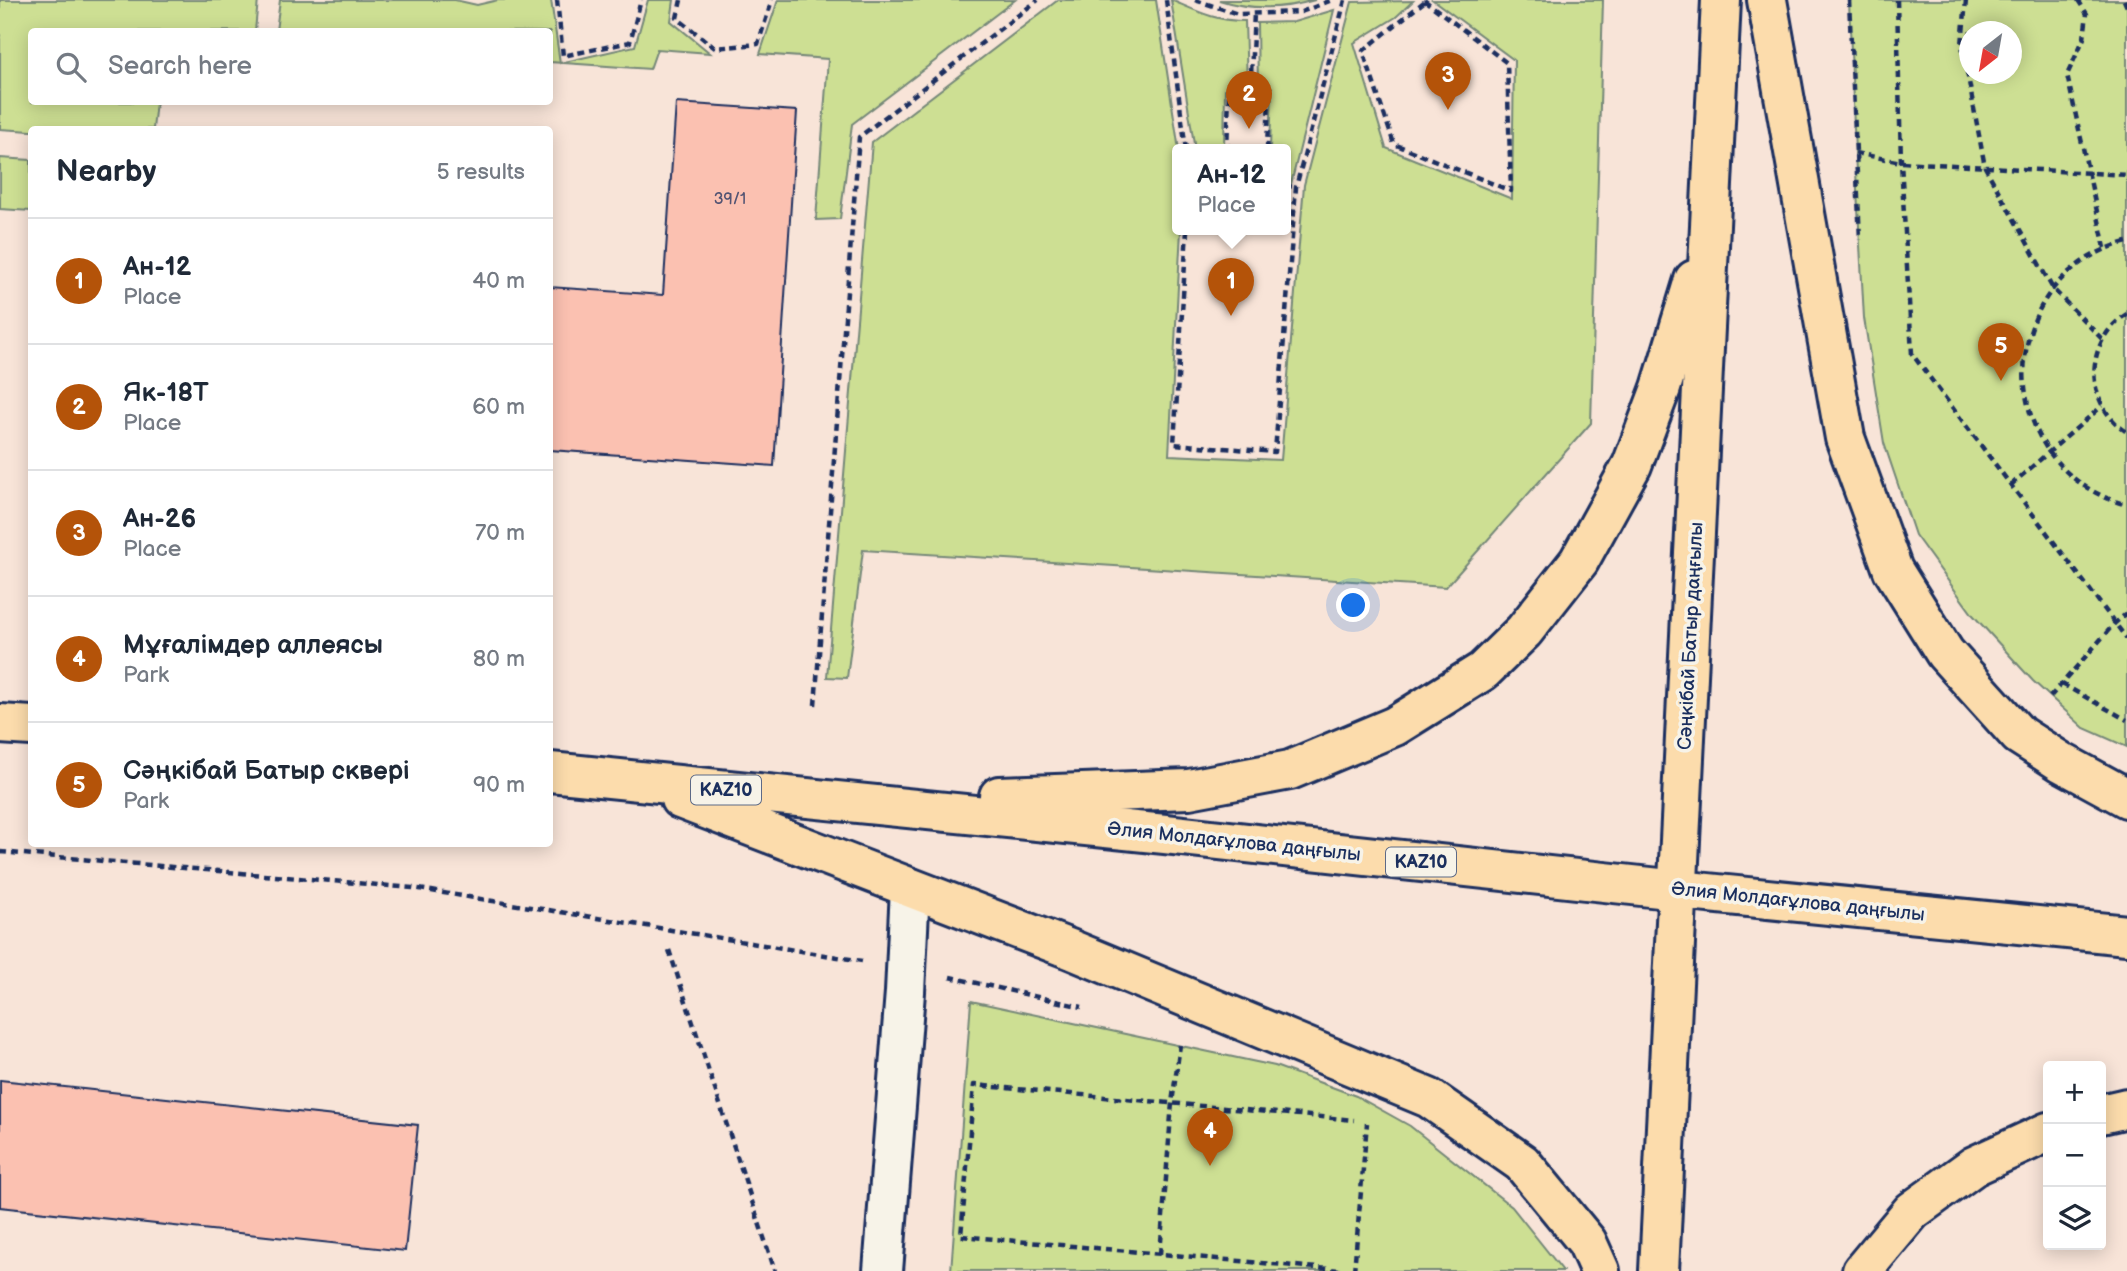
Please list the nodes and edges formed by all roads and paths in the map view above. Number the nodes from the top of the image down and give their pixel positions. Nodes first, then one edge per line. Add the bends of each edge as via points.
1 (557, 0) edge
2 (641, 0) edge
3 (681, 0) edge
4 (772, 0) edge
5 (1038, 0) edge
6 (1166, 0) edge
7 (1195, 0) edge
8 (1332, 0) edge
9 (1345, 0) edge
10 (1425, 0) edge
11 (1721, 0) edge
12 (1767, 0) edge
13 (1849, 0) edge
14 (1897, 0) edge
15 (1966, 0) edge
16 (2078, 0) edge
17 (2124, 0) edge
18 (2127, 6) edge
19 (1254, 13) junction
20 (1250, 95) junction
21 (1185, 144) edge
22 (1227, 144) edge
23 (1267, 144) edge
24 (1855, 153) junction
25 (1901, 162) junction
26 (1985, 167) junction
27 (2088, 173) junction
28 (2127, 175) edge
29 (1291, 187) edge
30 (1296, 187) junction
31 (1711, 224) junction
32 (1188, 235) edge
33 (2127, 242) edge
34 (2105, 248) junction
35 (1860, 250) dead end
36 (2053, 289) junction
37 (2127, 314) edge
38 (2102, 340) junction
39 (2102, 406) junction
40 (2127, 432) edge
41 (2050, 451) junction
42 (2011, 485) junction
43 (2127, 505) edge
44 (2127, 613) edge
45 (2115, 623) junction
46 (2127, 639) edge
47 (2062, 684) junction
48 (2042, 689) dead end
49 (2050, 697) junction
50 (816, 705) dead end
51 (2059, 705) dead end
52 (2127, 720) edge
53 (0, 724) edge
54 (28, 726) edge
55 (553, 772) edge
56 (632, 781) junction
57 (2127, 798) edge
58 (819, 800) junction
59 (0, 852) edge
60 (910, 888) junction
61 (1678, 890) junction
62 (2127, 935) edge
63 (669, 950) dead end
64 (906, 968) junction
65 (1083, 1007) dead end
66 (1180, 1045) dead end
67 (1172, 1103) junction
68 (2127, 1108) edge
69 (2106, 1113) edge
70 (2043, 1134) edge
71 (1160, 1254) junction
72 (1332, 1270) edge
73 (775, 1271) edge
74 (883, 1271) edge
75 (1352, 1271) edge
76 (1600, 1271) edge
77 (1658, 1271) edge
78 (1862, 1271) edge

1 - 2 path via 563,56 630,42
3 - 4 path via 677,18 715,48 758,44
5 - 50 path via 859,137
6 - 21 path
7 - 19 path
8 - 19 path via 1301,12
9 - 30 path
10 - 10 path via 1507,63 1511,191 1394,144 1363,51
11 - 31 main road, Сәңкібай Батыр даңғылы
12 - 57 main road via 1845,438 1893,570 1945,653 2019,735
13 - 24 path
14 - 25 path
15 - 26 path via 1962,45
16 - 27 path via 2087,14 2084,38 2067,75
17 - 18 path
19 - 20 path
20 - 22 path via 1229,94
20 - 23 path via 1269,95
24 - 25 path
24 - 35 path
25 - 26 path
25 - 42 path via 1913,354
26 - 27 path
26 - 36 path
27 - 28 path
27 - 34 path
29 - 30 path
30 - 32 path via 1275,452 1174,444
31 - 58 main road via 1661,388 1632,465 1579,561 1524,632 1483,671 1395,726 1290,770 1265,775 1189,789
31 - 61 main road, Сәңкібай Батыр даңғылы
33 - 34 path
34 - 36 path via 2067,272
36 - 38 path
36 - 41 path via 2040,307 2025,350 2025,395 2039,437
37 - 38 path
38 - 39 path via 2094,361 2094,384
39 - 40 path
39 - 41 path
41 - 42 path
41 - 43 path via 2066,473 2103,499
42 - 45 path
44 - 45 path
45 - 46 path
45 - 47 path
47 - 49 path
47 - 52 path
48 - 49 path
49 - 51 path
53 - 54 main road
55 - 56 main road, Әлия Молдағұлова даңғылы / KAZ10
56 - 58 main road, Әлия Молдағұлова даңғылы / KAZ10
56 - 60 main road
58 - 61 main road, Әлия Молдағұлова даңғылы / KAZ10
59 - 64 path via 413,888
60 - 64 lane
60 - 76 main road via 1429,1098 1522,1163 1587,1242
61 - 62 main road, Әлия Молдағұлова даңғылы / KAZ10
61 - 77 main road, Сәңкібай Батыр даңғылы
63 - 73 path
64 - 65 path
64 - 74 lane
66 - 67 path
67 - 71 path
67 - 71 path via 974,1085 961,1236
67 - 75 path via 1367,1121
68 - 69 main road
70 - 78 main road via 1974,1166 1912,1210
71 - 72 path
72 - 75 path

